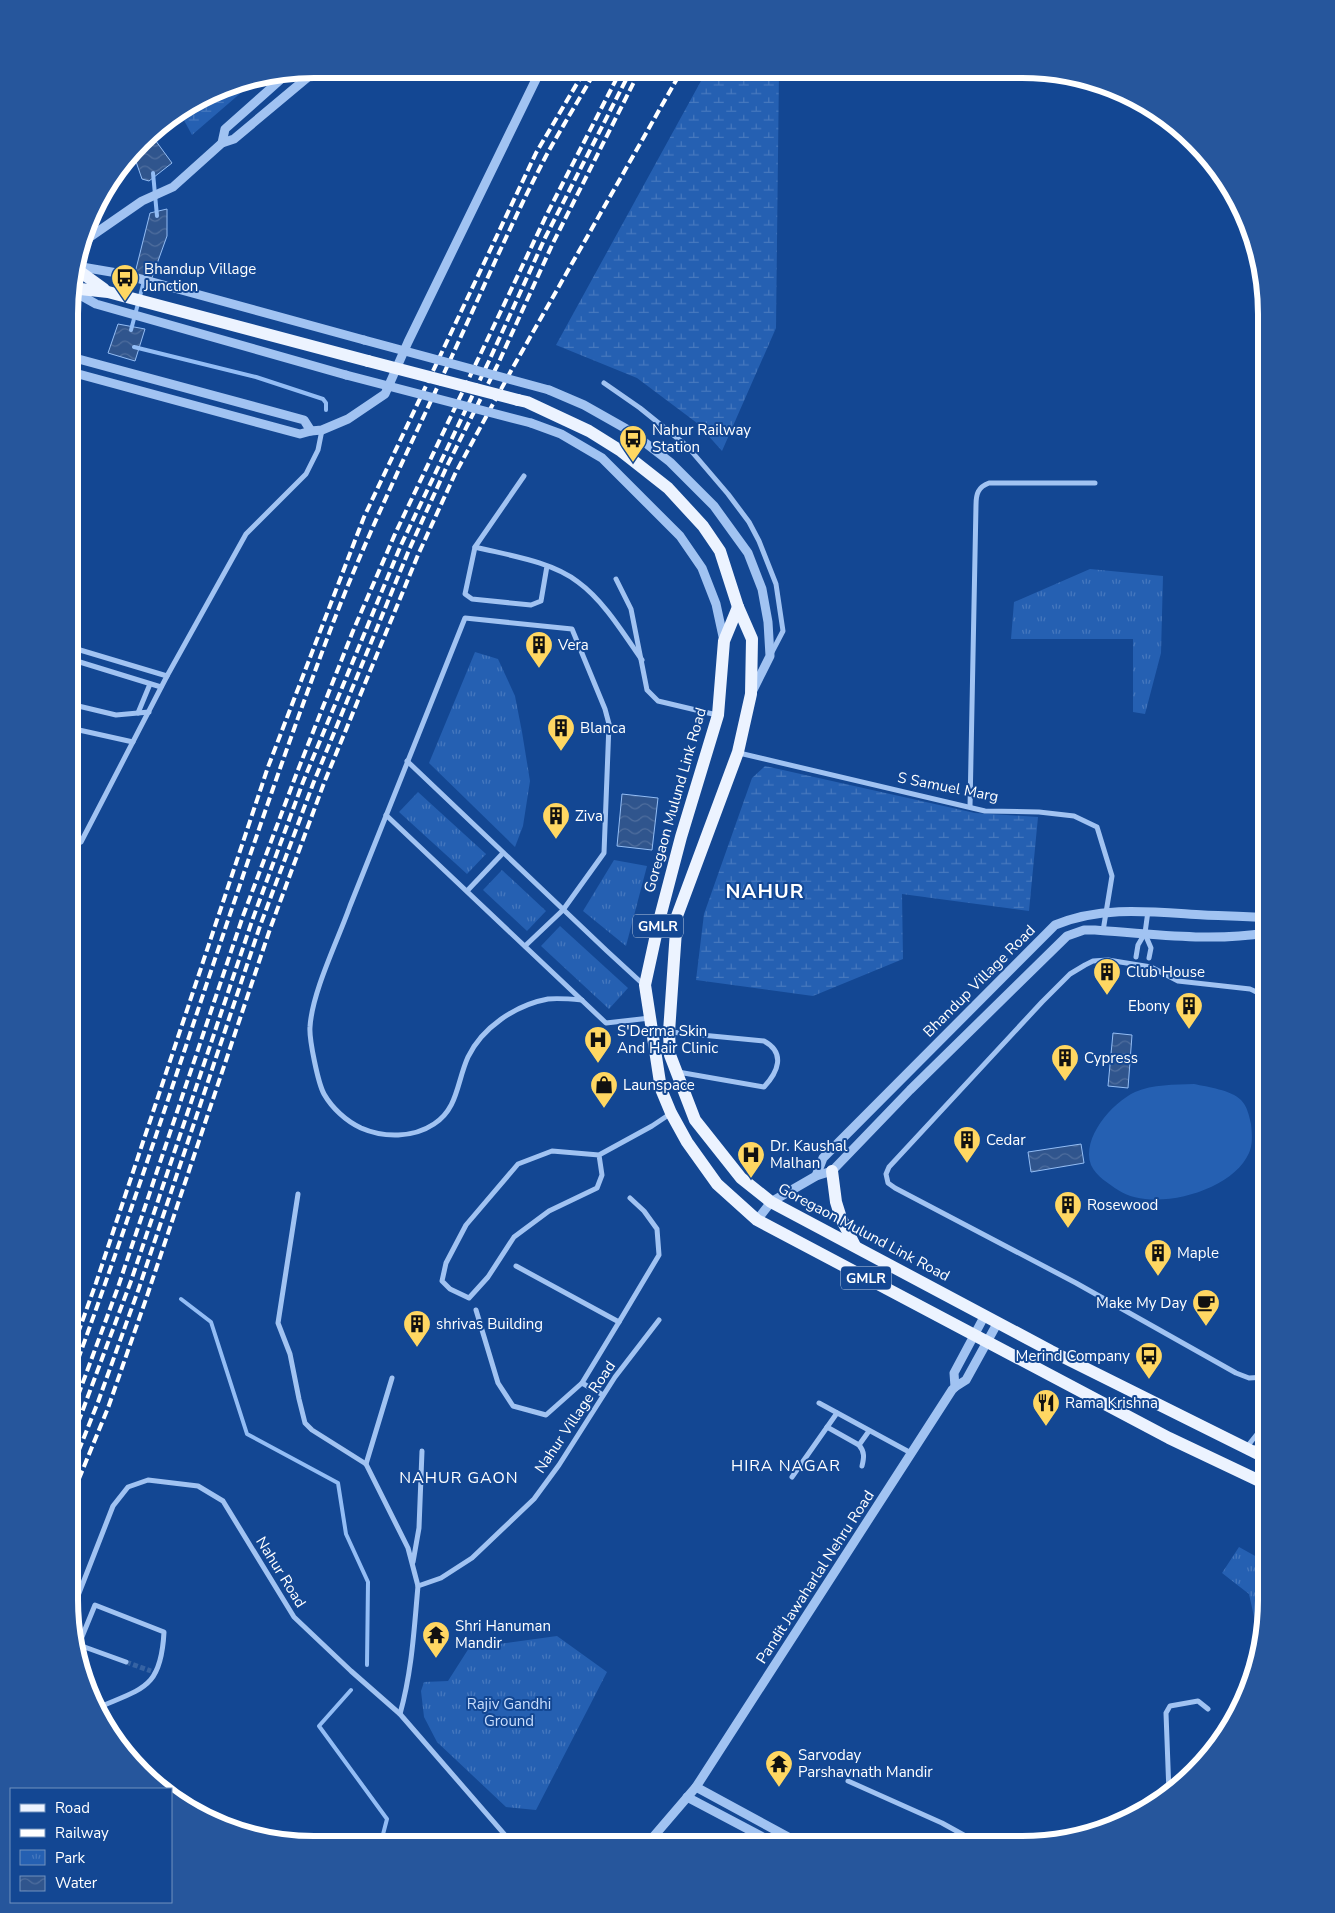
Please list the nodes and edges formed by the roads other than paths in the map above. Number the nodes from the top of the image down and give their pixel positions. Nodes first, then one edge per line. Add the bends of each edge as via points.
1 (306, 78) edge
2 (536, 78) edge
3 (280, 80) edge
4 (222, 143) junction
5 (90, 237) edge
6 (82, 268) edge
7 (81, 272) edge
8 (79, 290) edge
9 (79, 294) edge
10 (113, 294) junction
11 (78, 359) edge
12 (78, 374) edge
13 (604, 383) dead end
14 (322, 430) junction
15 (311, 431) junction
16 (524, 476) dead end
17 (1095, 483) dead end
18 (475, 547) junction
19 (547, 566) junction
20 (616, 579) dead end
21 (738, 607) junction
22 (724, 641) junction
23 (78, 649) edge
24 (770, 656) junction
25 (642, 660) junction
26 (78, 662) edge
27 (167, 676) junction
28 (150, 684) junction
29 (161, 688) junction
30 (751, 694) junction
31 (78, 706) edge
32 (149, 712) junction
33 (138, 713) junction
34 (718, 715) junction
35 (78, 730) edge
36 (133, 742) junction
37 (738, 752) junction
38 (407, 761) junction
39 (970, 807) junction
40 (386, 815) junction
41 (78, 843) edge
42 (503, 853) junction
43 (467, 891) junction
44 (563, 910) junction
45 (1107, 911) junction
46 (1148, 911) junction
47 (1258, 918) edge
48 (1102, 931) junction
49 (1145, 933) junction
50 (1258, 934) edge
51 (1040, 940) junction
52 (525, 946) junction
53 (1052, 951) junction
54 (1136, 957) dead end
55 (1149, 958) dead end
56 (1013, 967) junction
57 (1024, 978) junction
58 (645, 985) junction
59 (1258, 993) edge
60 (582, 1000) junction
61 (968, 1012) junction
62 (650, 1018) junction
63 (979, 1022) junction
64 (669, 1032) junction
65 (922, 1057) junction
66 (933, 1068) junction
67 (676, 1072) junction
68 (898, 1081) junction
69 (910, 1090) junction
70 (671, 1113) junction
71 (862, 1118) junction
72 (873, 1129) junction
73 (599, 1155) junction
74 (832, 1171) junction
75 (816, 1176) junction
76 (298, 1194) dead end
77 (630, 1198) dead end
78 (771, 1202) junction
79 (757, 1220) junction
80 (855, 1246) junction
81 (516, 1266) dead end
82 (476, 1310) dead end
83 (985, 1315) junction
84 (660, 1320) dead end
85 (619, 1322) junction
86 (998, 1322) junction
87 (974, 1335) junction
88 (987, 1342) junction
89 (1258, 1377) edge
90 (392, 1378) dead end
91 (582, 1383) junction
92 (954, 1387) junction
93 (603, 1395) junction
94 (819, 1403) dead end
95 (837, 1413) junction
96 (827, 1427) junction
97 (869, 1430) junction
98 (1258, 1436) edge
99 (1258, 1444) edge
100 (859, 1445) junction
101 (1249, 1450) junction
102 (422, 1451) dead end
103 (911, 1454) junction
104 (1258, 1454) edge
105 (366, 1464) junction
106 (862, 1466) dead end
107 (792, 1477) dead end
108 (1258, 1480) edge
109 (412, 1565) junction
110 (418, 1586) junction
111 (78, 1596) edge
112 (81, 1640) edge
113 (82, 1646) edge
114 (126, 1662) tunnel mouth
115 (103, 1706) edge
116 (1208, 1709) dead end
117 (400, 1714) junction
118 (848, 1781) dead end
119 (1169, 1784) edge
120 (696, 1787) junction
121 (688, 1797) junction
122 (752, 1818) junction
123 (746, 1828) junction
124 (506, 1836) edge
125 (654, 1836) edge
126 (761, 1836) edge
127 (786, 1836) edge
128 (966, 1836) edge

1 - 4 street via 234,139
2 - 14 street via 385,394 348,419
3 - 4 street via 225,129
4 - 5 street via 172,187 142,201
6 - 24 street, bridge via 123,274 550,390 584,405 630,431 670,462 714,506 748,553 762,590
7 - 10 main road
8 - 10 main road
9 - 22 street, bridge via 96,304 346,375 531,423 561,434 602,458 680,536 702,568 716,604
10 - 21 main road, bridge via 527,402 589,431 621,451 668,488 702,526 720,551
11 - 15 street via 304,420
12 - 15 street via 300,434
13 - 24 street via 687,446 749,522 776,584 783,631
14 - 15 street
14 - 27 street via 318,450 306,474 246,534
16 - 18 street
17 - 39 street via 989,483 978,491
18 - 19 street
18 - 19 street via 465,594 472,599 531,605 540,601
19 - 25 street via 577,581 589,592
20 - 25 street via 631,609
21 - 22 main road, Goregaon Mulund Link Road / GMLR
21 - 30 main road, Goregaon Mulund Link Road / GMLR via 752,639
22 - 34 main road, Goregaon Mulund Link Road / GMLR
23 - 27 street
24 - 30 street
25 - 34 street via 647,690 658,701
26 - 28 street
27 - 29 street
28 - 29 street
28 - 33 street
29 - 32 street
30 - 37 main road, Goregaon Mulund Link Road / GMLR
31 - 33 street via 116,715
32 - 33 street
32 - 36 street
34 - 58 main road, Goregaon Mulund Link Road / GMLR via 681,837
35 - 36 street
36 - 41 street
37 - 39 street, S Samuel Marg
37 - 64 main road, Goregaon Mulund Link Road / GMLR via 677,916
38 - 40 street
38 - 42 street
38 - 44 street via 465,618 572,629 609,724 604,852
39 - 45 street, S Samuel Marg via 1074,816 1097,827 1112,876
40 - 43 street
40 - 60 street via 318,992 310,1028 323,1093 343,1117 362,1128 393,1136 414,1134 435,1124 450,1109 468,1057 488,1030 515,1010 548,999
42 - 43 street
42 - 44 street
43 - 52 street
44 - 52 street
44 - 58 street
45 - 46 street, Bhandup Village Road
45 - 48 street, S Samuel Marg
45 - 51 street, Bhandup Village Road via 1055,925
46 - 47 street, Bhandup Village Road
46 - 49 street
48 - 49 street
48 - 53 street via 1084,930 1067,936
49 - 50 street via 1216,937
49 - 54 street
49 - 55 street via 1150,948
51 - 53 street
51 - 56 street, Bhandup Village Road
52 - 60 street
53 - 57 street
56 - 57 street
56 - 61 street, Bhandup Village Road
57 - 63 street
58 - 62 main road, Goregaon Mulund Link Road / GMLR
59 - 89 street via 1250,989 1178,981 1151,967 1108,960 1085,965 1070,974 1008,1037 886,1174 888,1183 895,1188 1076,1283 1236,1373
60 - 62 street via 606,1023
61 - 63 street
61 - 65 street, Bhandup Village Road
62 - 70 main road, Goregaon Mulund Link Road / GMLR via 661,1090
63 - 66 street
64 - 67 main road, Goregaon Mulund Link Road / GMLR via 670,1056
64 - 67 street via 764,1041 777,1052 777,1066 772,1079 764,1087
65 - 66 street
65 - 68 street, Bhandup Village Road
66 - 69 street
67 - 78 main road, Goregaon Mulund Link Road / GMLR via 695,1120 741,1178
68 - 69 street
68 - 71 street, Bhandup Village Road
69 - 72 street
70 - 73 street
70 - 79 main road, Goregaon Mulund Link Road / GMLR via 717,1184
71 - 72 street
71 - 75 street, Bhandup Village Road via 823,1158
72 - 74 street
73 - 73 street via 602,1175 597,1188 549,1211 514,1237 488,1277 469,1298 450,1289 442,1281 446,1263 466,1225 518,1164 552,1151
74 - 75 street
74 - 80 main road via 836,1202
75 - 78 street
76 - 105 street via 278,1323 290,1354 305,1423
77 - 85 street via 657,1229 659,1255
78 - 79 street
78 - 80 main road, Goregaon Mulund Link Road / GMLR
79 - 87 main road, Goregaon Mulund Link Road / GMLR
80 - 83 main road, Goregaon Mulund Link Road / GMLR
81 - 85 street
82 - 91 street via 498,1383 513,1406 546,1415
83 - 86 main road, GMLR
83 - 87 street, Pandit Jawaharlal Nehru Road
84 - 93 street, Nahur Village Road
85 - 91 street
86 - 88 street
86 - 101 main road, GMLR
87 - 88 main road, GMLR
87 - 92 street, Pandit Jawaharlal Nehru Road via 954,1373
88 - 92 street via 966,1380
88 - 108 main road, GMLR via 1169,1438
90 - 105 street
91 - 93 street
92 - 103 street, Pandit Jawaharlal Nehru Road
93 - 110 street, Nahur Village Road via 534,1499 472,1558 442,1578
94 - 95 street
95 - 96 street
95 - 97 street
96 - 100 street
96 - 107 street
97 - 100 street
97 - 103 street
98 - 101 street
99 - 101 street
100 - 106 street via 864,1458
101 - 104 main road, GMLR
102 - 109 street via 419,1528
103 - 120 street, Pandit Jawaharlal Nehru Road
105 - 109 street via 408,1548
109 - 110 street
110 - 117 street via 411,1663
111 - 117 street, Nahur Road via 113,1506 128,1487 148,1480 198,1486 223,1501 294,1617
112 - 115 street via 95,1605 164,1632 163,1651 151,1681
113 - 114 street
116 - 119 street via 1193,1701 1170,1706 1167,1710
117 - 124 street, Nahur Road
118 - 128 street
120 - 121 street, Pandit Jawaharlal Nehru Road
120 - 122 street
121 - 123 street
121 - 125 street, Pandit Jawaharlal Nehru Road
122 - 123 street
122 - 127 street
123 - 126 street

